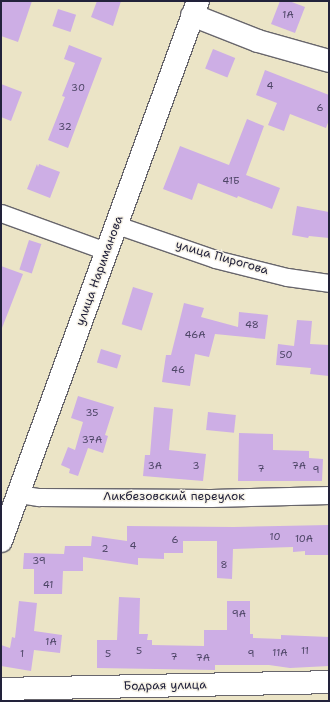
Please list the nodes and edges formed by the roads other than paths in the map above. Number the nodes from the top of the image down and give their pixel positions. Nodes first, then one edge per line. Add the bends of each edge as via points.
1 (195, 8) edge
2 (329, 61) edge
3 (1, 212) edge
4 (116, 225) junction
5 (106, 251) junction
6 (329, 283) edge
7 (19, 494) junction
8 (329, 495) edge
9 (1, 541) edge
10 (329, 682) edge
11 (1, 689) edge

1 - 2 street via 258,41
1 - 4 street, улица Нариманова
3 - 5 street
4 - 5 street, улица Нариманова
4 - 6 street, улица Пирогова via 215,259 287,277
5 - 7 street, улица Нариманова
7 - 8 street, Ликбезовский переулок via 39,497 195,498
7 - 9 street, улица Нариманова
10 - 11 street, Бодрая улица

